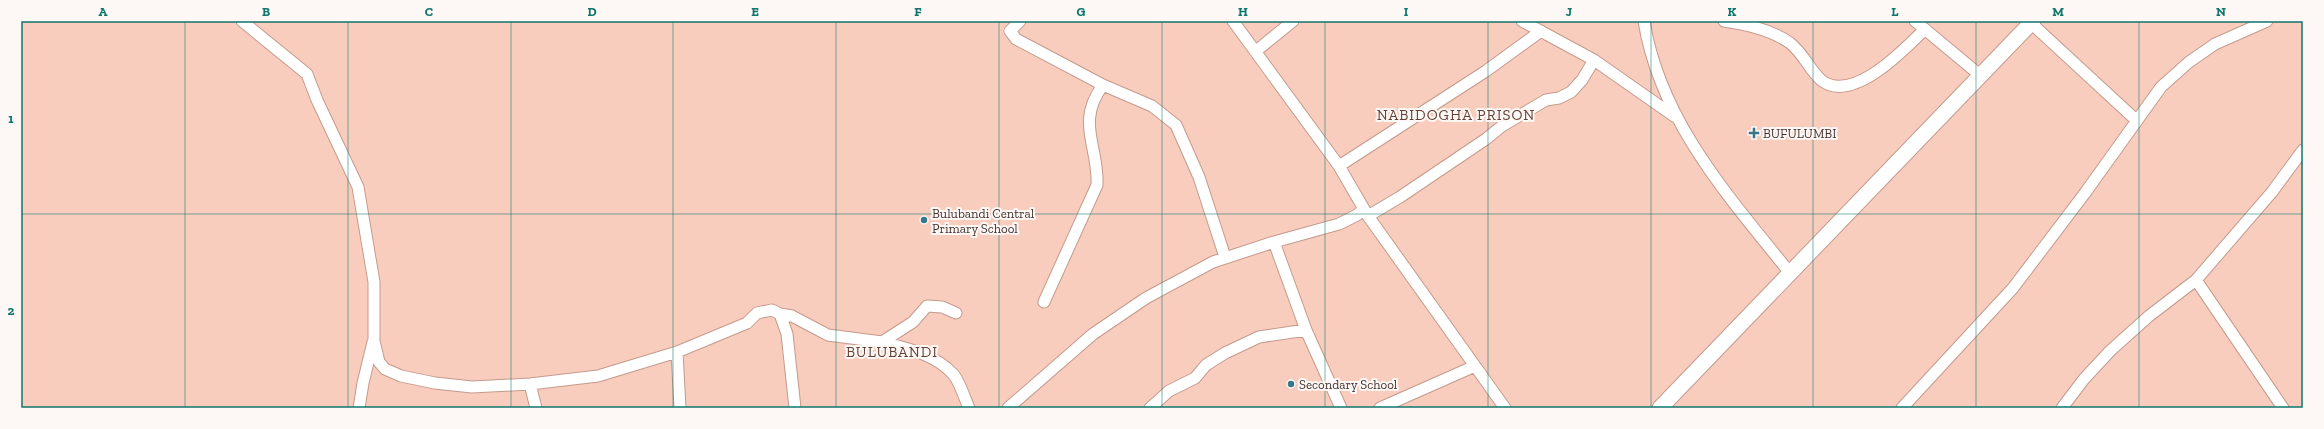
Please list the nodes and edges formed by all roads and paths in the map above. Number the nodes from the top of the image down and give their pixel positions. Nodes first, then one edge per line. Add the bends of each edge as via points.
1 (242, 21) edge
2 (1020, 21) edge
3 (1233, 21) edge
4 (1293, 21) edge
5 (1522, 21) edge
6 (1644, 21) edge
7 (1724, 21) edge
8 (1915, 21) edge
9 (2267, 21) edge
10 (2032, 22) edge
11 (1925, 29) junction
12 (1541, 31) junction
13 (1256, 51) junction
14 (1594, 60) junction
15 (1981, 76) junction
16 (1103, 85) junction
17 (1676, 118) junction
18 (2136, 120) junction
19 (2303, 150) edge
20 (1339, 166) junction
21 (1366, 212) junction
22 (1274, 242) junction
23 (1225, 257) junction
24 (1790, 273) junction
25 (2196, 280) junction
26 (1044, 302) dead end
27 (956, 313) dead end
28 (780, 314) junction
29 (1306, 330) junction
30 (374, 341) junction
31 (882, 342) junction
32 (677, 352) junction
33 (1475, 366) junction
34 (530, 384) junction
35 (359, 408) edge
36 (536, 408) edge
37 (680, 408) edge
38 (795, 408) edge
39 (969, 408) edge
40 (1008, 408) edge
41 (1150, 408) edge
42 (1341, 408) edge
43 (1380, 408) edge
44 (1506, 408) edge
45 (1660, 408) edge
46 (1902, 408) edge
47 (2062, 408) edge
48 (2283, 408) edge

1 - 30 street via 307,74 316,100 358,187 374,282
2 - 16 street via 1010,31 1016,39
3 - 13 street
4 - 13 street
5 - 12 street
6 - 17 street via 1649,50 1661,86
7 - 11 street via 1766,32 1789,43 1822,80 1851,86 1861,82 1902,52
8 - 11 street
9 - 18 street via 2215,44 2189,62 2161,87
10 - 15 main road
10 - 18 street
11 - 15 street
12 - 14 street
12 - 20 street via 1486,71
13 - 20 street
14 - 17 street
14 - 21 street via 1571,92 1559,98 1546,100 1502,126 1400,197
15 - 24 main road
16 - 23 street via 1152,106 1176,125 1199,177
16 - 26 street via 1092,104 1088,134 1098,171 1097,185
17 - 24 street via 1714,178
18 - 46 street via 2013,288
19 - 25 street via 2272,192
20 - 21 street
21 - 22 street via 1339,224
21 - 33 street
22 - 23 street
22 - 29 street
23 - 40 street via 1146,298 1093,334
24 - 45 main road
25 - 47 street via 2149,316 2110,351
25 - 48 street
27 - 31 street via 942,307 926,306 913,322
28 - 31 street via 792,316 828,335
28 - 32 street via 772,310 757,313 747,324
28 - 38 street via 787,334
29 - 41 street via 1259,337 1225,353 1206,365 1195,378 1169,392
29 - 42 street
30 - 34 street via 379,362 385,369 401,376 472,387
30 - 35 street
31 - 39 street via 913,349 954,374
32 - 34 street via 598,376
32 - 37 street
33 - 43 street
33 - 44 street
34 - 36 street

